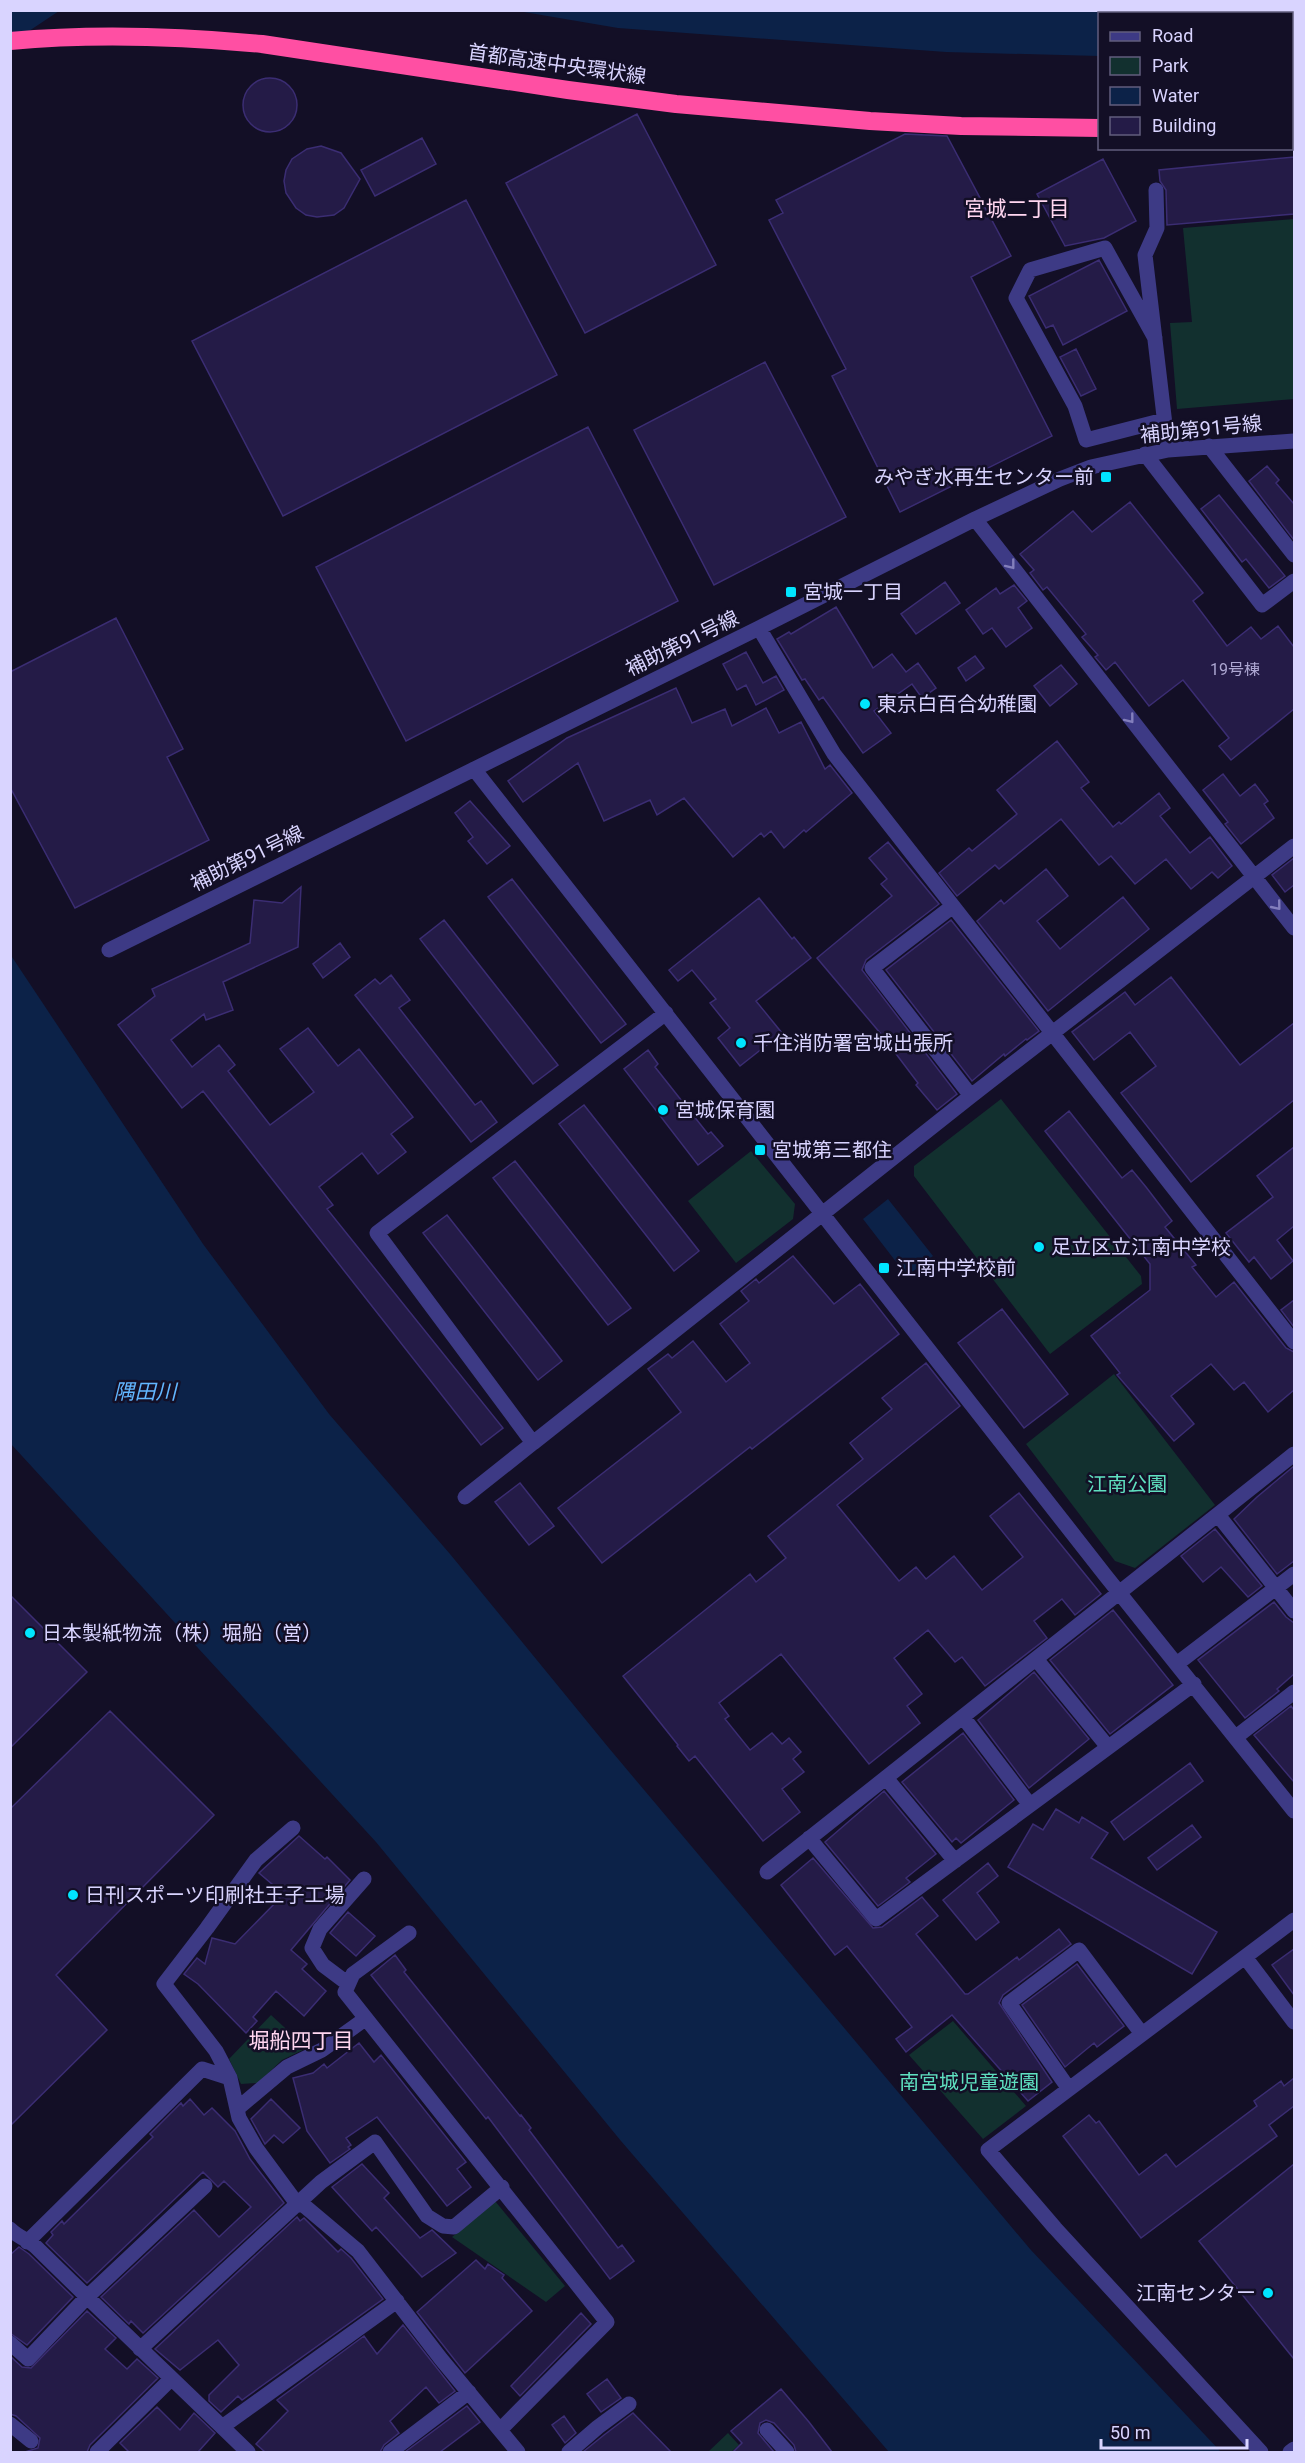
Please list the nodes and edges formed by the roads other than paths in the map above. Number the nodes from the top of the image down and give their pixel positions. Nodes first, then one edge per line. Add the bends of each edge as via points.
1 (10, 33) edge
2 (10, 41) edge
3 (1098, 120) edge
4 (1098, 129) edge
5 (1156, 190) dead end
6 (1155, 338) junction
7 (1164, 420) junction
8 (1294, 441) edge
9 (1209, 446) junction
10 (1168, 450) junction
11 (1145, 454) junction
12 (975, 519) junction
13 (1294, 555) edge
14 (1294, 581) edge
15 (759, 628) junction
16 (474, 769) junction
17 (1294, 846) edge
18 (1254, 878) junction
19 (953, 906) junction
20 (1294, 928) edge
21 (109, 950) dead end
22 (666, 1013) junction
23 (1052, 1033) junction
24 (971, 1096) junction
25 (823, 1214) junction
26 (1294, 1342) edge
27 (533, 1443) junction
28 (1294, 1454) edge
29 (465, 1497) dead end
30 (1218, 1515) junction
31 (1294, 1574) edge
32 (1276, 1588) junction
33 (1119, 1592) junction
34 (1294, 1611) edge
35 (1036, 1659) junction
36 (1178, 1664) junction
37 (1194, 1684) junction
38 (1294, 1692) edge
39 (963, 1717) junction
40 (1236, 1737) junction
41 (1108, 1748) junction
42 (886, 1778) junction
43 (1030, 1805) junction
44 (1293, 1806) edge
45 (293, 1828) dead end
46 (809, 1838) junction
47 (955, 1861) junction
48 (767, 1872) dead end
49 (364, 1879) dead end
50 (1294, 1920) edge
51 (409, 1933) dead end
52 (1245, 1957) junction
53 (347, 1983) junction
54 (365, 2019) junction
55 (1294, 2022) edge
56 (1142, 2034) junction
57 (230, 2078) junction
58 (1069, 2089) junction
59 (237, 2109) junction
60 (205, 2186) dead end
61 (502, 2187) junction
62 (300, 2204) junction
63 (17, 2239) edge
64 (86, 2298) junction
65 (397, 2301) junction
66 (10, 2343) edge
67 (140, 2349) junction
68 (171, 2379) junction
69 (469, 2392) junction
70 (629, 2404) dead end
71 (10, 2424) edge
72 (222, 2427) junction
73 (500, 2430) junction
74 (767, 2430) dead end
75 (31, 2441) dead end
76 (238, 2449) edge
77 (1294, 2449) edge
78 (97, 2452) edge
79 (390, 2452) edge
80 (518, 2452) edge
81 (569, 2452) edge
82 (787, 2452) edge
83 (1261, 2452) edge
84 (1290, 2452) edge

1 - 3 highway, 首都高速中央環状線 via 111,27 221,32 677,96 951,117
2 - 4 highway, 首都高速中央環状線 via 122,35 220,40 676,104 961,126
5 - 6 street via 1157,228 1145,255
6 - 7 street
6 - 7 street via 1105,248 1030,270 1016,298 1075,406 1086,440
7 - 10 street
8 - 9 street, 補助第91号線
9 - 10 street, 補助第91号線
9 - 13 street
10 - 11 street, 補助第91号線
11 - 12 street, 補助第91号線 via 1090,467
11 - 14 street via 1262,605
12 - 15 street, 補助第91号線
12 -> 18 street
15 - 16 street, 補助第91号線
15 - 19 street via 834,754
16 - 21 street, 補助第91号線
16 - 22 street
17 - 18 street
18 -> 20 street
18 - 23 street
19 - 23 street
19 - 24 street via 872,968
22 - 25 street
22 - 27 street via 376,1233
23 - 24 street
23 - 26 street
24 - 25 street
25 - 27 street
25 - 33 street
27 - 29 street
28 - 30 street
30 - 32 street
30 - 33 street
31 - 32 street
32 - 34 street
32 - 36 street
33 - 35 street
33 - 36 street
35 - 39 street
35 - 41 street
36 - 37 street
37 - 40 street
37 - 41 street
38 - 40 street
39 - 42 street
39 - 43 street
40 - 44 street
41 - 43 street
42 - 46 street
42 - 47 street
43 - 47 street
45 - 57 street via 256,1860 164,1984 216,2051
46 - 47 street via 876,1920
46 - 48 street
49 - 53 street via 320,1929 312,1948 323,1965
50 - 52 street
51 - 53 street via 353,1974
52 - 55 street
52 - 56 street
53 - 54 street via 345,1992
54 - 59 street via 322,2050 286,2067
54 - 61 street
56 - 58 street
56 - 58 street via 1079,1950 1009,2003
57 - 59 street
57 - 63 street via 202,2070
58 - 83 street via 988,2150
59 - 62 street via 256,2148
60 - 64 street
61 - 62 street via 454,2227 443,2226 427,2216 375,2142 343,2164
61 - 73 street via 607,2322
62 - 65 street via 358,2251
62 - 67 street
63 - 64 street via 33,2244
64 - 66 street via 28,2359
64 - 67 street
65 - 69 street
65 - 72 street
67 - 68 street
68 - 72 street
68 - 78 street
69 - 73 street
69 - 79 street
70 - 81 street
71 - 75 street
72 - 76 street
73 - 80 street
74 - 82 street
77 - 84 street

